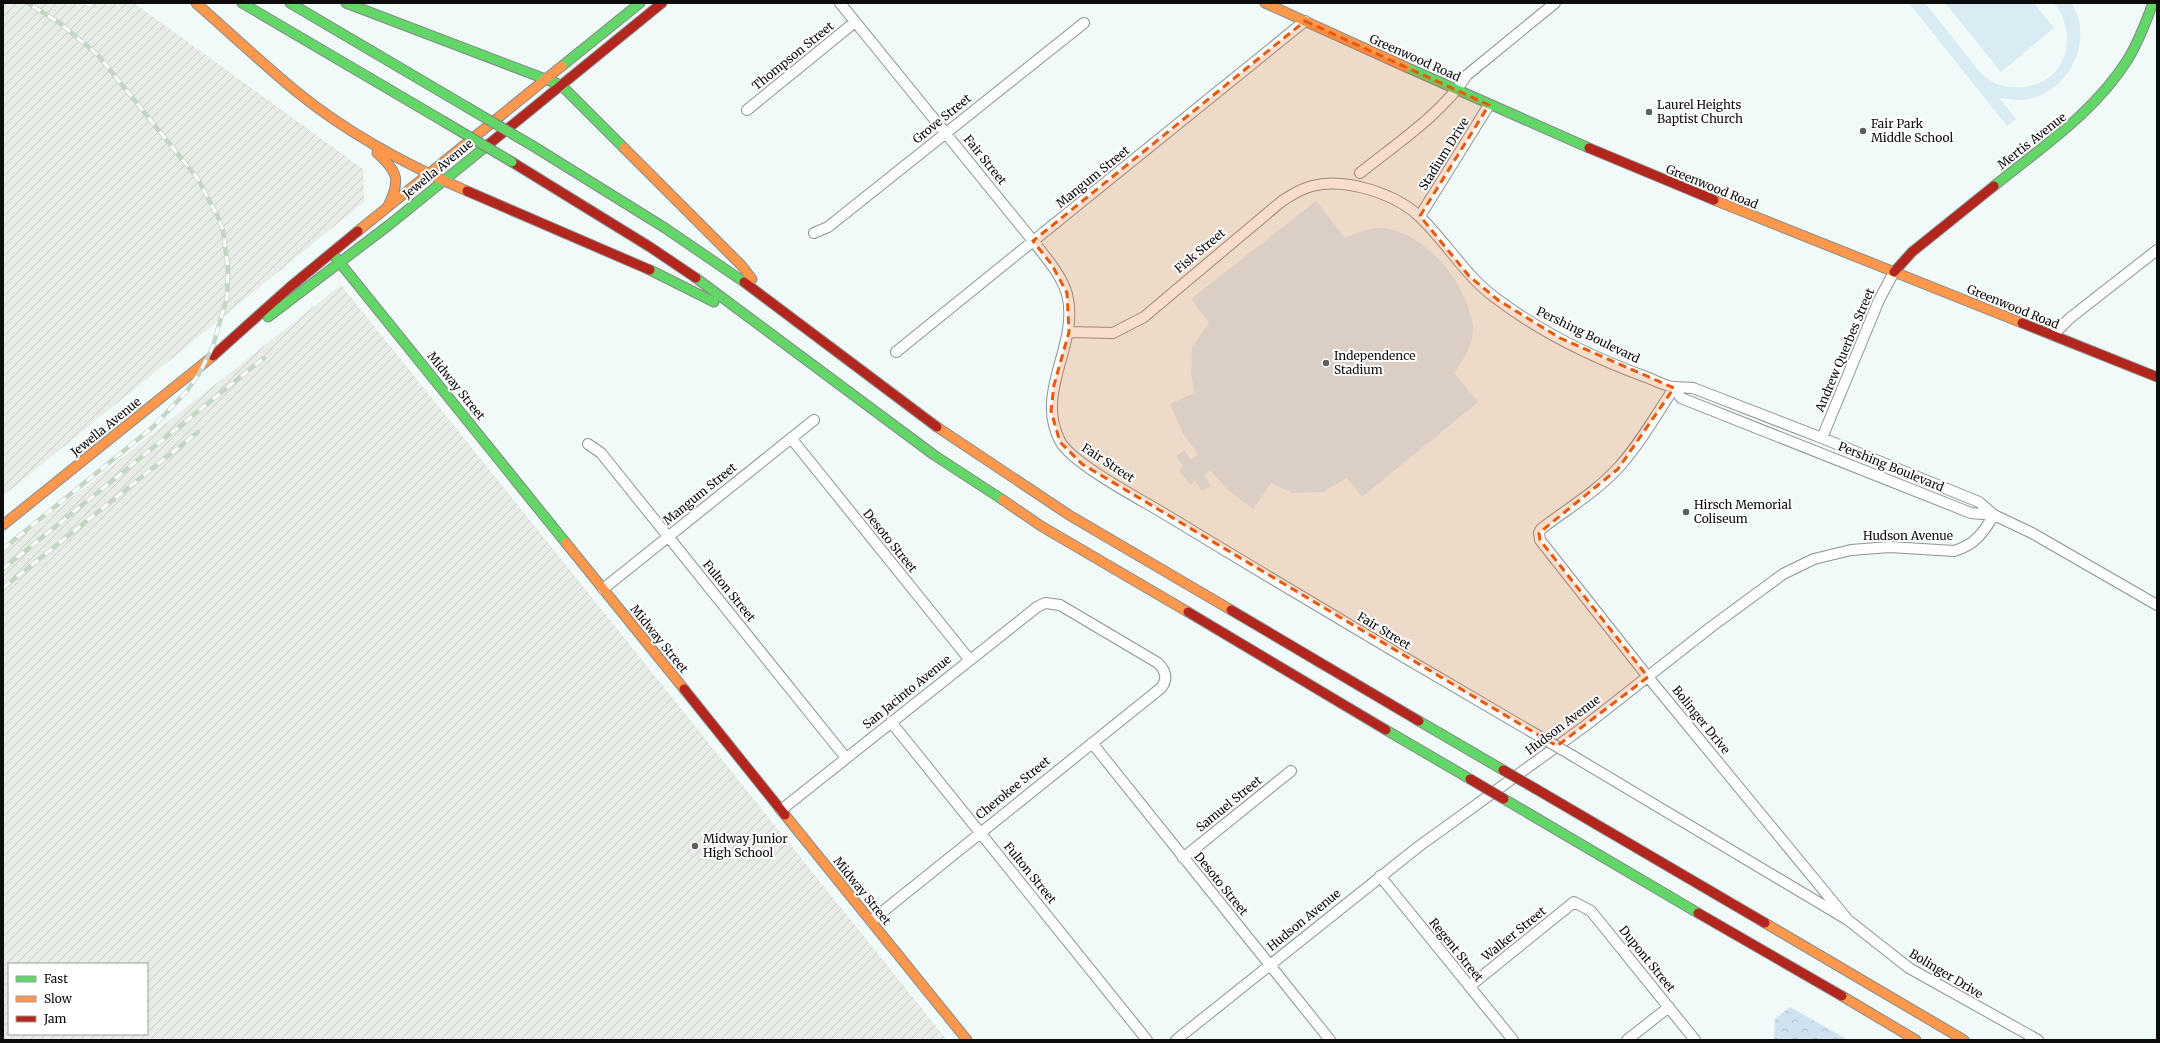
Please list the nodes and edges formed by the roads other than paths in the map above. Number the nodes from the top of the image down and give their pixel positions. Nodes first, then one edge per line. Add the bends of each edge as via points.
1 (196, 3) edge
2 (242, 3) edge
3 (290, 3) edge
4 (346, 3) edge
5 (640, 3) edge
6 (662, 3) edge
7 (840, 3) edge
8 (1265, 3) edge
9 (1556, 3) edge
10 (2153, 3) edge
11 (1305, 21) junction
12 (856, 22) junction
13 (1084, 23) dead end
14 (546, 78) junction
15 (561, 85) junction
16 (1457, 90) junction
17 (1489, 106) junction
18 (747, 110) dead end
19 (338, 122) junction
20 (946, 132) junction
21 (1360, 173) dead end
22 (428, 174) junction
23 (444, 180) junction
24 (1348, 184) joint
25 (388, 206) junction
26 (1420, 216) junction
27 (814, 233) dead end
28 (1034, 241) junction
29 (2157, 250) edge
30 (332, 253) junction
31 (340, 263) junction
32 (1894, 272) junction
33 (769, 300) junction
34 (763, 327) junction
35 (1069, 332) junction
36 (2053, 336) junction
37 (224, 347) junction
38 (896, 352) dead end
39 (2157, 376) edge
40 (1674, 388) junction
41 (814, 420) dead end
42 (791, 438) junction
43 (1822, 438) junction
44 (588, 444) dead end
45 (1994, 515) junction
46 (3, 525) edge
47 (668, 536) junction
48 (603, 589) junction
49 (2157, 605) edge
50 (969, 659) junction
51 (1165, 673) joint
52 (1648, 676) junction
53 (891, 722) junction
54 (1092, 743) junction
55 (1573, 756) joint
56 (846, 758) junction
57 (1291, 771) dead end
58 (781, 810) junction
59 (980, 832) junction
60 (1183, 858) junction
61 (1380, 876) junction
62 (1574, 902) joint
63 (1848, 920) junction
64 (871, 921) junction
65 (1269, 964) junction
66 (1470, 986) junction
67 (1669, 1007) junction
68 (967, 1040) edge
69 (1147, 1040) edge
70 (1176, 1040) edge
71 (1330, 1040) edge
72 (1513, 1040) edge
73 (1627, 1040) edge
74 (1695, 1040) edge
75 (1916, 1040) edge
76 (1964, 1040) edge
77 (2038, 1040) edge

1 - 19 main road via 297,92
2 - 34 main road, bridge via 512,162 650,247
3 - 33 main road, bridge via 533,146 665,228
4 - 14 main road
5 - 14 main road, Jewella Avenue
6 - 15 main road, Jewella Avenue
7 - 12 street, Fair Street
8 - 11 main road, Greenwood Road
9 - 16 street via 1467,75
10 - 32 main road, Mertis Avenue via 2127,63 2094,105 1912,252
11 - 16 main road, Greenwood Road
11 - 28 street, Mangum Street
12 - 18 street, Thompson Street
12 - 20 street, Fair Street
13 - 20 street, Grove Street
14 - 15 main road
14 - 22 main road, Jewella Avenue
15 - 23 main road, Jewella Avenue
15 - 33 main road via 742,266
16 - 17 main road, Greenwood Road
16 - 21 street via 1444,104
17 - 26 street, Stadium Drive
17 - 32 main road, Greenwood Road via 1654,176
19 - 22 main road
19 - 25 main road via 396,171 397,189
20 - 27 street, Grove Street via 828,227
20 - 28 street, Fair Street
22 - 23 main road
22 - 25 main road, Jewella Avenue
23 - 31 main road, Jewella Avenue
23 - 34 main road via 625,258
24 - 26 street, Pershing Boulevard via 1389,197
24 - 35 street, Fisk Street via 1312,186 1282,201 1144,317 1113,333
25 - 30 main road, Jewella Avenue
26 - 40 street, Pershing Boulevard via 1444,242 1469,276 1498,300 1560,338 1618,366
28 - 35 street, Fair Street via 1052,265 1067,293
28 - 38 street, Mangum Street
29 - 36 street via 2070,318
30 - 31 main road, Midway Street
30 - 37 main road, Jewella Avenue
31 - 37 main road, Jewella Avenue
31 - 48 main road, Midway Street
32 - 36 main road, Greenwood Road
32 - 43 street, Andrew Querbes Street via 1879,300
33 - 76 main road, bridge via 920,415 1063,511
34 - 75 main road, bridge via 934,455 1041,526
35 - 55 street, Fair Street, bridge via 1054,385 1051,410 1060,442 1082,464 1400,656
36 - 39 main road, Greenwood Road
37 - 46 main road, Jewella Avenue
40 - 43 street, Pershing Boulevard via 1693,388
40 - 45 street, Pershing Boulevard via 1681,398 1971,513
40 - 52 street, Bolinger Drive via 1618,469 1539,533 1540,540
41 - 42 street, Mangum Street
42 - 47 street, Mangum Street
42 - 50 street, Desoto Street
43 - 45 street, Pershing Boulevard via 1979,502
44 - 47 street, Fulton Street via 601,453
45 - 49 street, Pershing Boulevard via 2032,533
45 - 52 street, Hudson Avenue via 1980,537 1959,550 1867,548 1829,555 1801,565 1771,582
47 - 48 street, Mangum Street
47 - 56 street, Fulton Street
48 - 58 main road, Midway Street
50 - 51 street, San Jacinto Avenue via 1037,607 1054,603 1158,663
50 - 53 street, San Jacinto Avenue
51 - 54 street, Cherokee Street via 1165,681 1161,688
52 - 61 street, Hudson Avenue via 1585,726
52 - 63 street, Bolinger Drive
53 - 56 street, San Jacinto Avenue
53 - 59 street, Fulton Street
54 - 59 street, Cherokee Street
54 - 60 street, Desoto Street
55 - 63 street, Bolinger Drive
56 - 58 street, San Jacinto Avenue
57 - 60 street, Samuel Street
58 - 64 main road, Midway Street
59 - 64 street, Cherokee Street
59 - 69 street, Fulton Street
60 - 65 street, Desoto Street
61 - 65 street, Hudson Avenue
61 - 66 street, Regent Street
62 - 66 street, Walker Street
62 - 67 street, Dupont Street via 1591,911
63 - 77 street, Bolinger Drive via 1909,968
64 - 68 main road, Midway Street
65 - 70 street, Hudson Avenue
65 - 71 street, Desoto Street
66 - 72 street, Regent Street
67 - 73 street
67 - 74 street, Dupont Street

